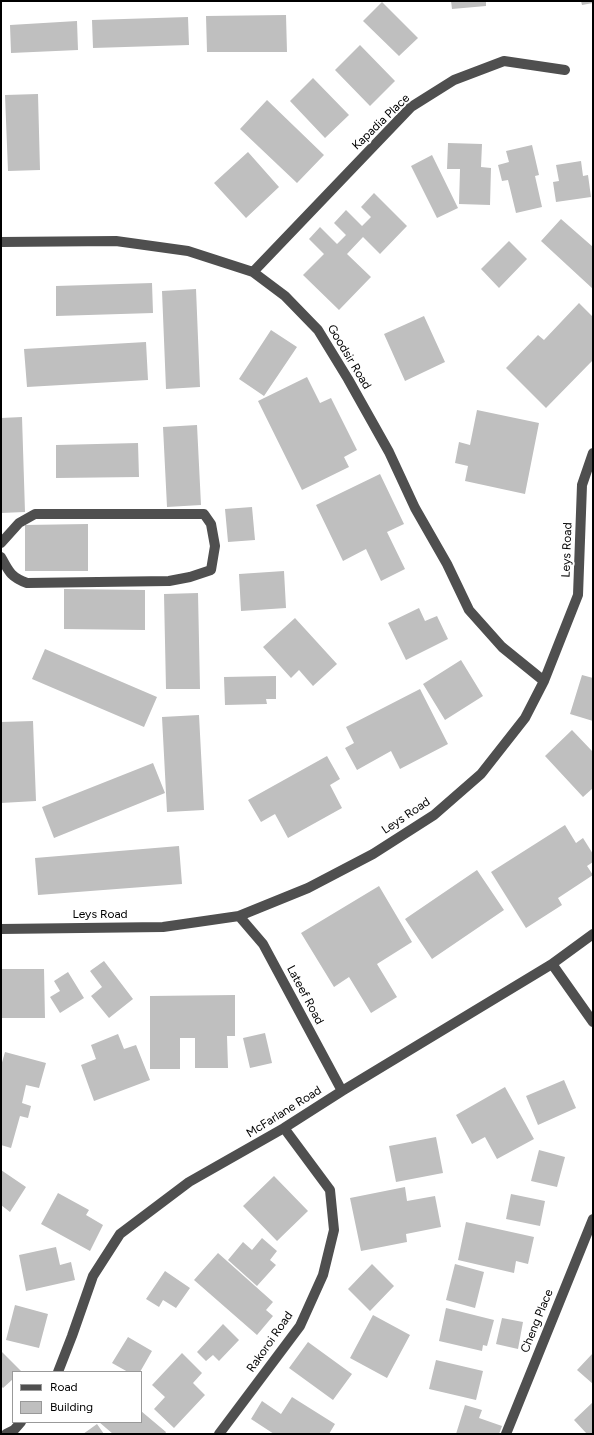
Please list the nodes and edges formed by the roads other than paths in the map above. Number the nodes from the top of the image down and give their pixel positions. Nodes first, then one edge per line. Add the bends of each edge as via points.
1 (566, 70) dead end
2 (1, 242) edge
3 (253, 272) junction
4 (593, 453) edge
5 (1, 543) edge
6 (1, 557) edge
7 (544, 682) junction
8 (240, 916) junction
9 (1, 929) edge
10 (593, 934) edge
11 (552, 964) junction
12 (593, 1022) edge
13 (342, 1091) junction
14 (284, 1128) junction
15 (593, 1218) edge
16 (58, 1371) edge
17 (20, 1423) edge
18 (6, 1434) edge
19 (219, 1434) edge
20 (506, 1434) edge

1 - 3 street, Kapadia Place via 504,61 454,80 411,107
2 - 3 street, Goodsir Road via 116,240 188,251
3 - 7 street, Goodsir Road via 285,296 318,330 389,452 415,508 447,564 469,610 502,648
4 - 7 street, Leys Road via 582,485 578,594
5 - 6 street via 19,523 35,514 169,513 204,514 211,524 215,546 211,570 169,581 28,583 16,579
7 - 8 street, Leys Road via 525,718 481,774 434,815 373,854 308,888
8 - 9 street, Leys Road via 163,927
8 - 13 street, Lateef Road via 263,944
10 - 11 street, McFarlane Road
11 - 12 street
11 - 13 street, McFarlane Road
13 - 14 street, McFarlane Road
14 - 16 street, McFarlane Road via 189,1182 120,1234 93,1276
14 - 19 street, Rakoroi Road via 330,1190 334,1230 323,1275 300,1326
15 - 20 street, Cheng Place
17 - 18 street

